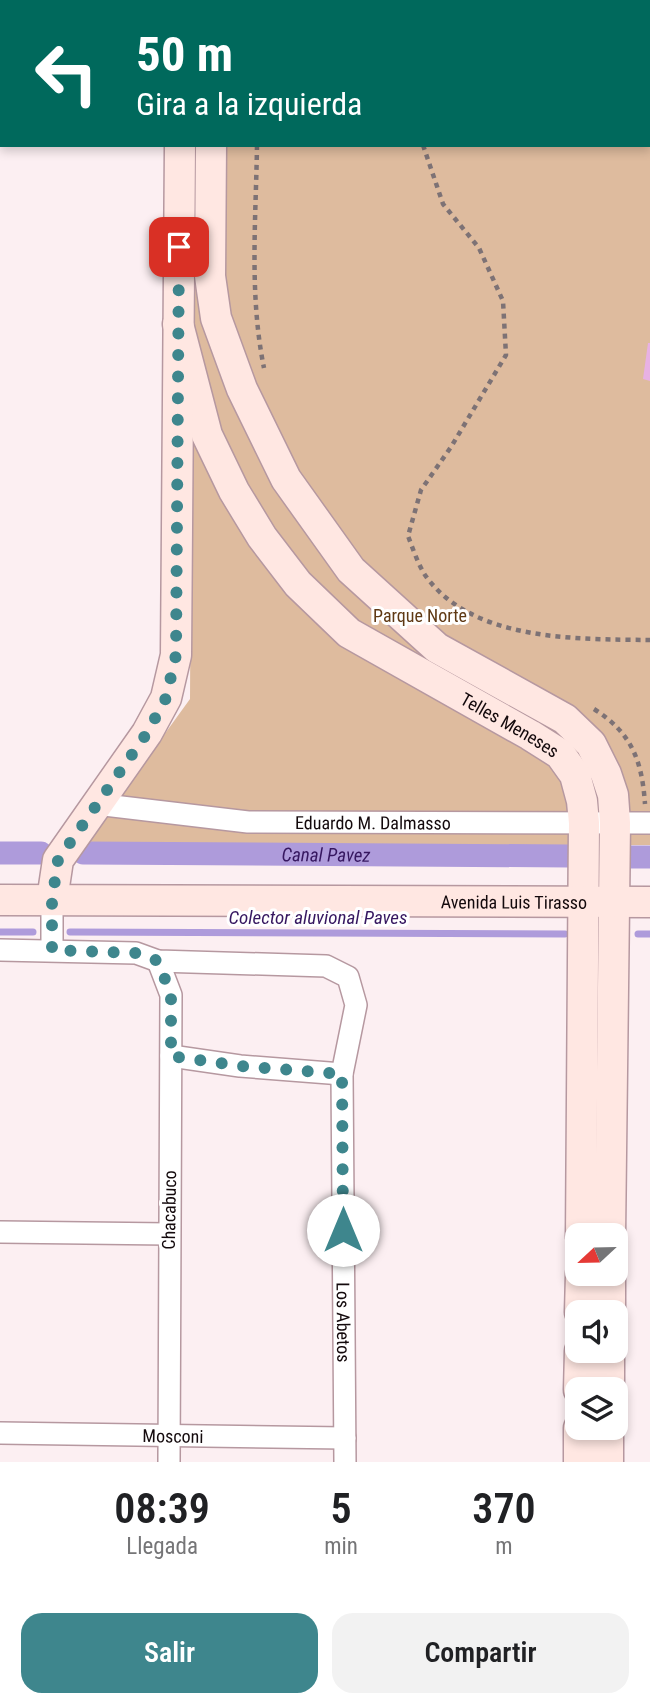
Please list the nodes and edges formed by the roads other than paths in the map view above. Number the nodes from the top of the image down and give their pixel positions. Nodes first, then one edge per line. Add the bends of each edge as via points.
1 (180, 147) edge
2 (211, 147) edge
3 (178, 324) junction
4 (96, 804) junction
5 (584, 823) junction
6 (615, 823) junction
7 (648, 823) edge
8 (0, 900) edge
9 (52, 900) junction
10 (584, 901) junction
11 (614, 901) junction
12 (650, 901) edge
13 (0, 950) edge
14 (52, 950) junction
15 (158, 961) junction
16 (171, 1056) junction
17 (342, 1074) junction
18 (581, 1223) edge
19 (610, 1223) edge
20 (0, 1232) edge
21 (169, 1234) junction
22 (0, 1433) edge
23 (168, 1436) junction
24 (345, 1438) junction
25 (579, 1440) edge
26 (608, 1440) edge
27 (169, 1462) edge
28 (345, 1462) edge
29 (579, 1462) edge
30 (608, 1462) edge

1 - 3 street
2 - 6 street, Telles Meneses via 210,276 216,318 242,389 286,479 351,570 437,648 565,719 591,744 607,774
3 - 4 street via 176,655 166,698
3 - 5 street, Telles Meneses via 207,435 262,537 298,584 349,633 560,754 575,775
4 - 5 street, Eduardo M. Dalmasso via 248,822
4 - 9 street via 58,860
5 - 6 street, Eduardo M. Dalmasso
5 - 10 street, Telles Meneses
6 - 7 street, Eduardo M. Dalmasso
6 - 11 street, Telles Meneses
8 - 9 street, Avenida Luis Tirasso
9 - 10 street, Avenida Luis Tirasso
9 - 14 street
10 - 11 street, Avenida Luis Tirasso
10 - 18 street, Telles Meneses
11 - 12 street, Avenida Luis Tirasso
11 - 19 street, Telles Meneses
13 - 14 street
14 - 15 street via 136,953
15 - 16 street, Chacabuco via 171,995
15 - 17 street, Los Abetos via 326,966 348,977 356,1004
16 - 17 street
16 - 21 street, Chacabuco
17 - 24 street, Los Abetos
20 - 21 street
21 - 23 street, Chacabuco
22 - 23 street, Mosconi
23 - 24 street, Mosconi
23 - 27 street, Chacabuco
24 - 28 street, Los Abetos
25 - 29 street
26 - 30 street

